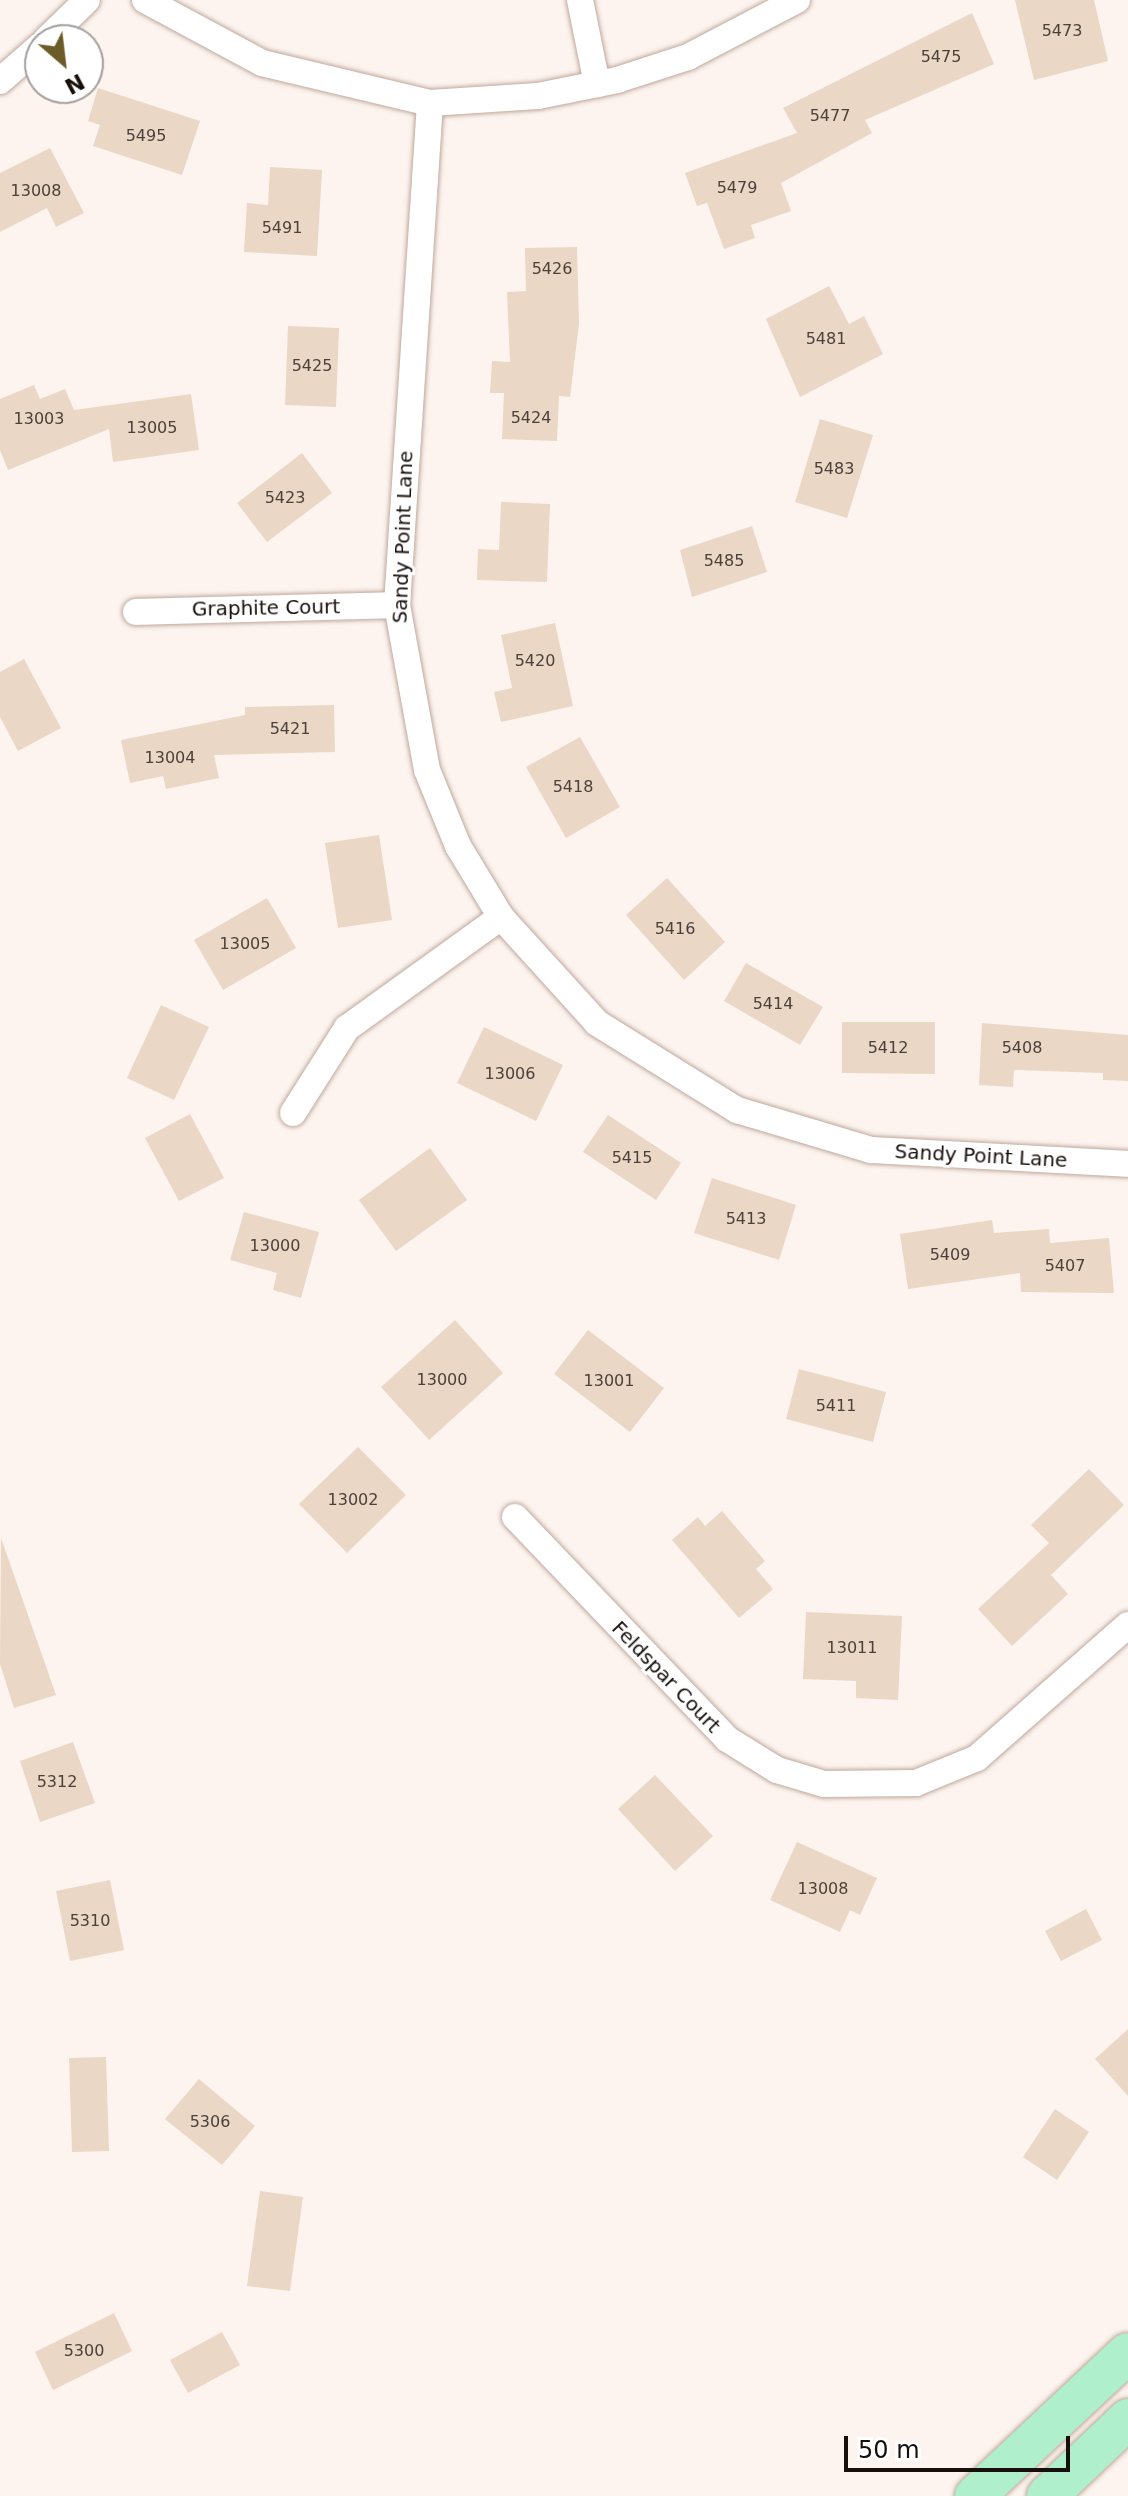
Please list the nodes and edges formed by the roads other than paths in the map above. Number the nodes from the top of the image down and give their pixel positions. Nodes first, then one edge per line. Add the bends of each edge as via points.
1 (87, 0) edge
2 (145, 0) edge
3 (580, 0) edge
4 (797, 0) edge
5 (62, 24) edge
6 (24, 60) edge
7 (0, 81) edge
8 (597, 84) junction
9 (430, 103) junction
10 (397, 605) junction
11 (136, 612) dead end
12 (501, 917) junction
13 (293, 1113) dead end
14 (1128, 1164) edge
15 (515, 1517) dead end
16 (1128, 1625) edge
17 (1128, 2353) edge
18 (1128, 2419) edge
19 (975, 2496) edge
20 (1047, 2496) edge

1 - 5 street
2 - 9 street via 262,63
3 - 8 street
4 - 8 street via 688,57
6 - 7 street
8 - 9 street
9 - 10 street, Sandy Point Lane
10 - 11 street, Graphite Court
10 - 12 street, Sandy Point Lane via 427,770 458,846
12 - 13 street via 347,1028
12 - 14 street, Sandy Point Lane via 597,1023 737,1110 883,1151
15 - 16 street, Feldspar Court via 727,1739 777,1770 824,1784 916,1783 977,1758
17 - 19 main road
18 - 20 main road

